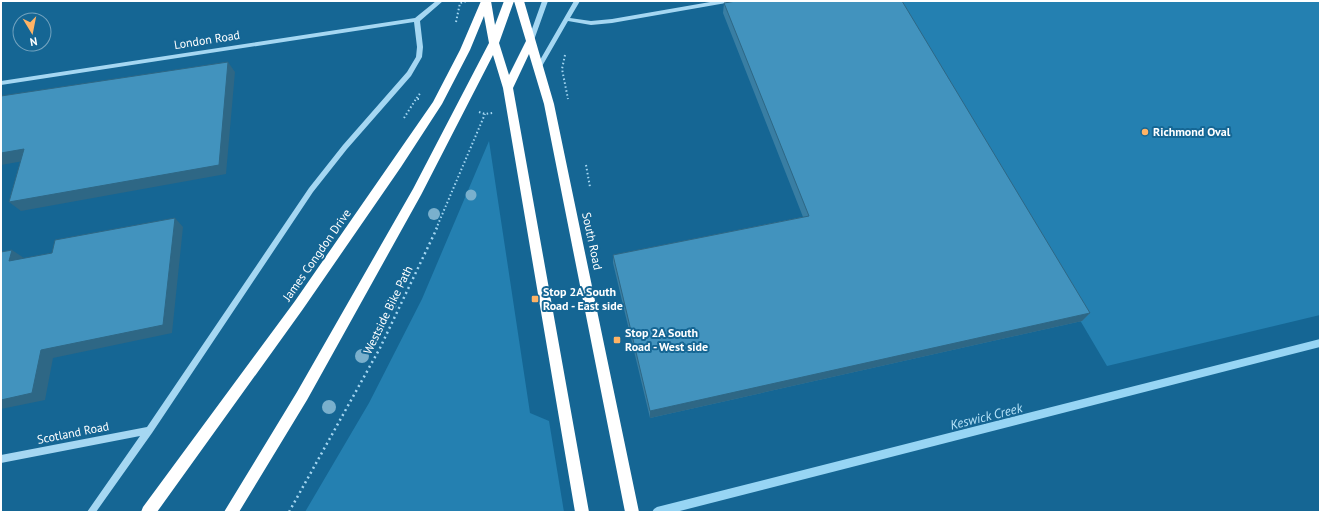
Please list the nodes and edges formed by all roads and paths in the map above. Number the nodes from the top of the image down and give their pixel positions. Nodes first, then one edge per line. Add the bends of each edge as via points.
1 (440, 1) edge
2 (486, 1) edge
3 (509, 1) edge
4 (520, 1) edge
5 (545, 1) edge
6 (577, 1) edge
7 (726, 1) edge
8 (567, 19) junction
9 (417, 20) junction
10 (531, 40) junction
11 (494, 43) junction
12 (565, 54) dead end
13 (539, 67) junction
14 (1, 83) edge
15 (508, 88) junction
16 (563, 101) dead end
17 (492, 113) dead end
18 (586, 165) dead end
19 (590, 187) dead end
20 (149, 430) junction
21 (1, 459) edge
22 (91, 512) edge
23 (148, 512) edge
24 (232, 512) edge
25 (288, 512) edge
26 (582, 512) edge
27 (632, 512) edge

1 - 9 street
2 - 11 highway
2 - 23 highway, James Congdon Drive via 465,50 437,104 406,151 299,305
3 - 11 highway
4 - 10 highway, South Road
5 - 10 street
6 - 8 street
7 - 8 street via 612,21 591,23
8 - 13 street
9 - 14 street, London Road
9 - 20 street via 419,57 410,74 345,147 311,190
10 - 13 highway, South Road
10 - 15 highway
11 - 15 highway
11 - 24 highway via 417,192 302,396
12 - 16 path via 562,69 568,100
13 - 27 highway, South Road via 549,104
15 - 26 highway
17 - 25 path, Westside Bike Path via 485,114 432,239 392,324 359,388
18 - 19 path
20 - 21 street, Scotland Road
20 - 22 street

